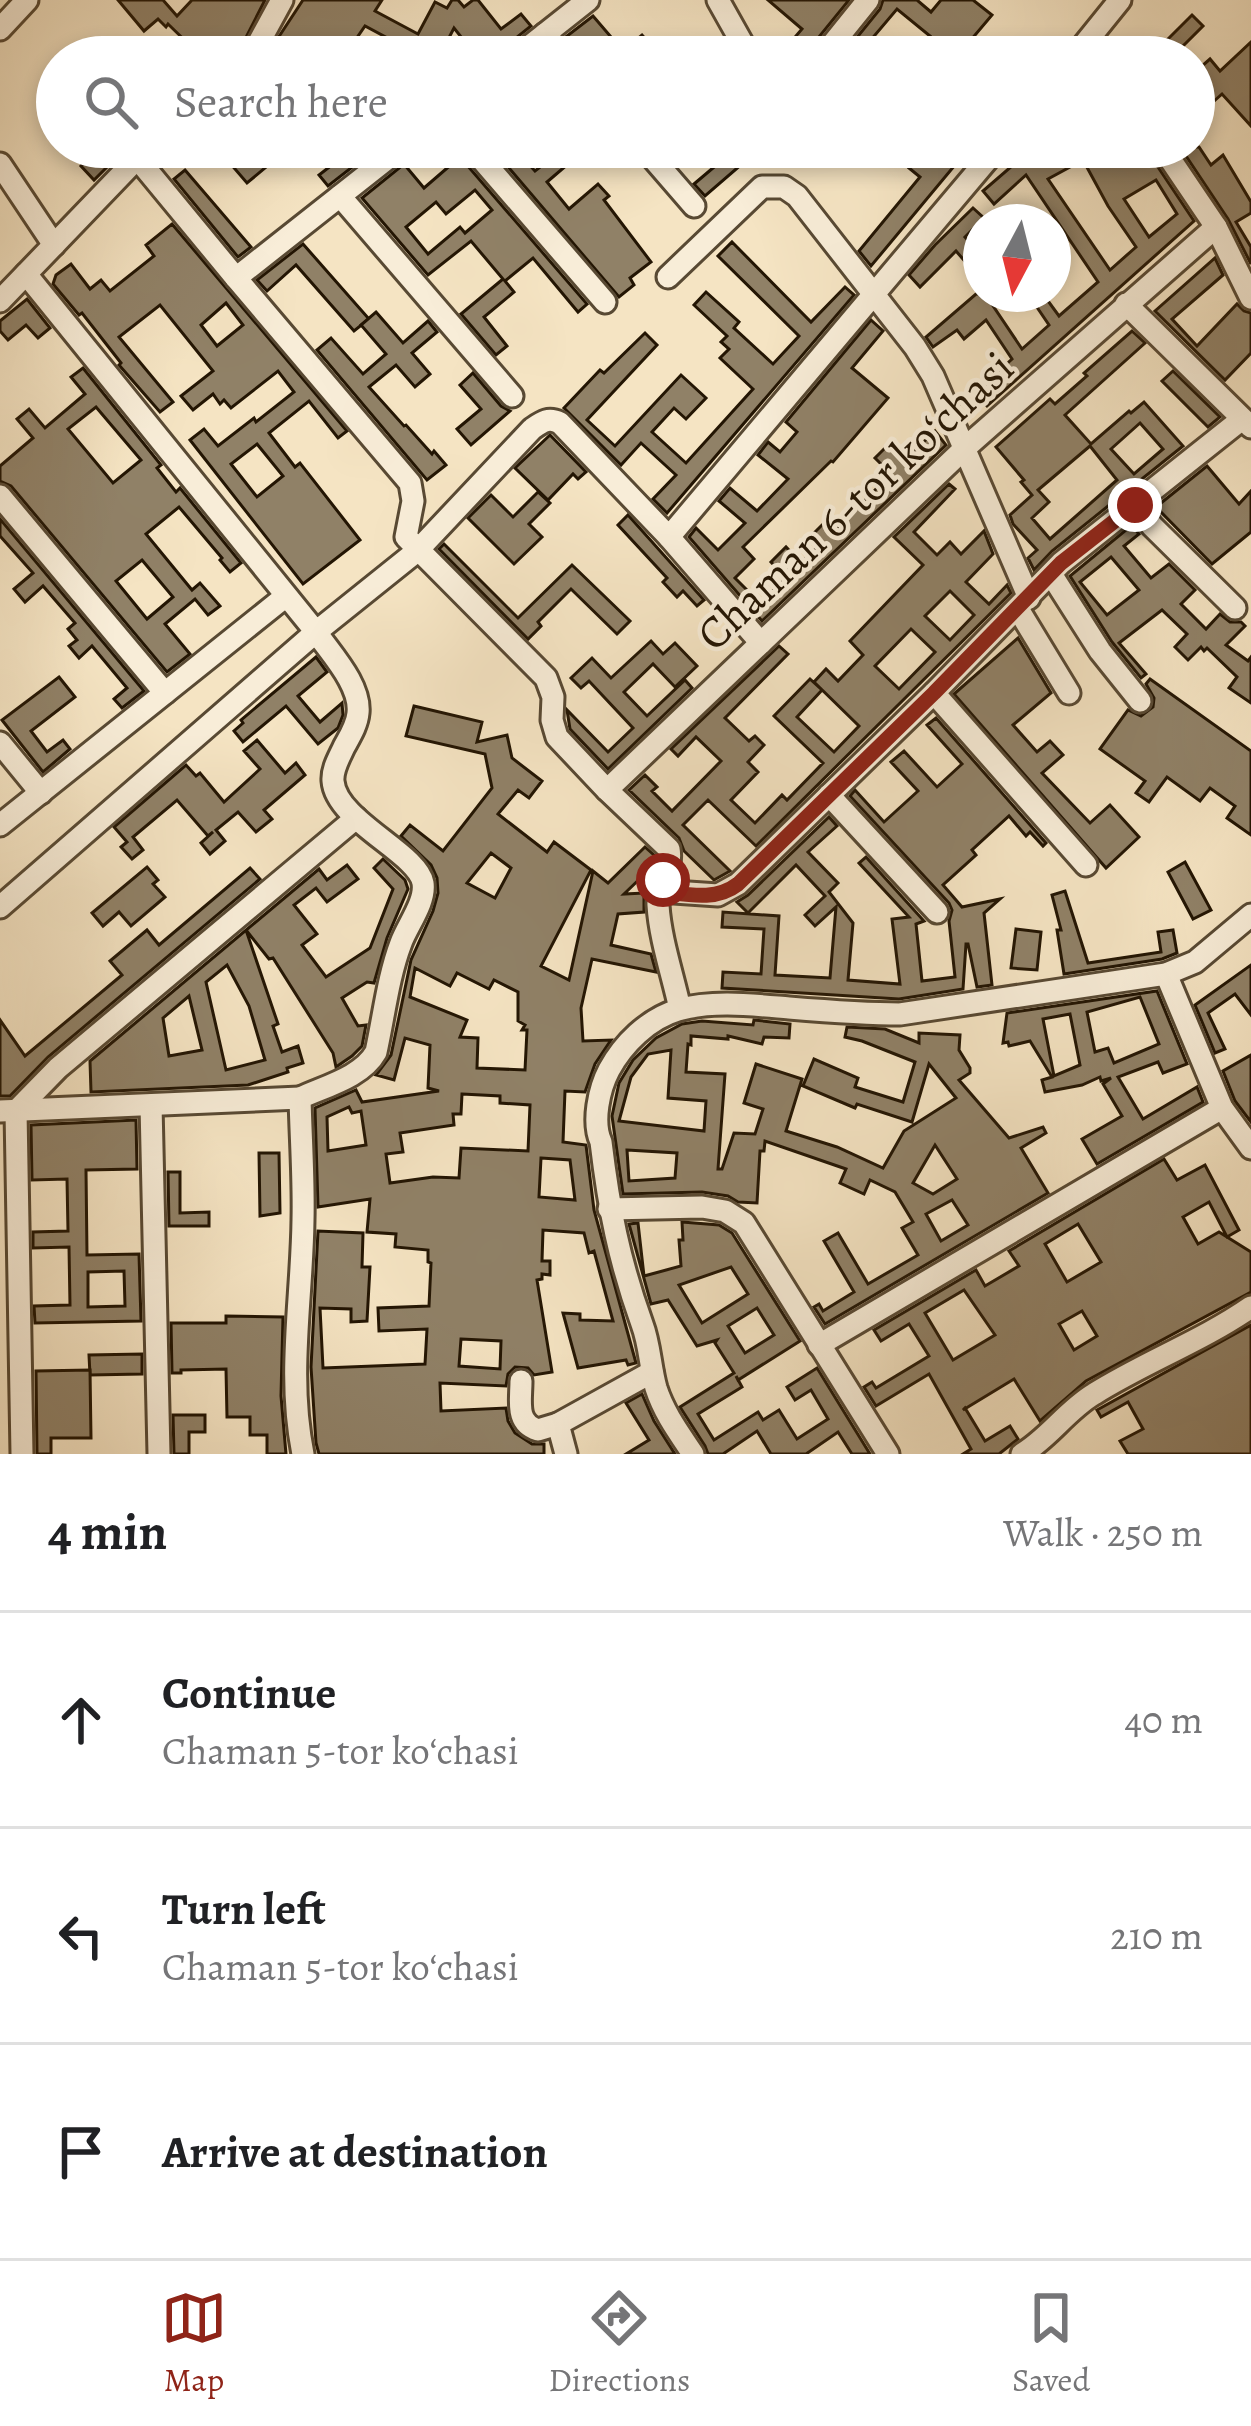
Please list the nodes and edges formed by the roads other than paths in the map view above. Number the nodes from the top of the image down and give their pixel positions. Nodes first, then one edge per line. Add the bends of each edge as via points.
1 (27, 0) edge
2 (282, 0) edge
3 (588, 0) edge
4 (718, 0) edge
5 (868, 0) edge
6 (1120, 0) edge
7 (0, 29) edge
8 (545, 34) joint
9 (262, 36) edge
10 (542, 36) edge
11 (738, 36) edge
12 (839, 36) edge
13 (1102, 36) edge
14 (0, 164) edge
15 (128, 168) edge
16 (153, 168) edge
17 (375, 168) edge
18 (489, 168) edge
19 (661, 168) edge
20 (980, 168) edge
21 (1176, 168) edge
22 (340, 196) junction
23 (694, 206) dead end
24 (1216, 227) junction
25 (54, 245) junction
26 (26, 274) junction
27 (668, 277) dead end
28 (236, 278) junction
29 (874, 293) junction
30 (2, 298) edge
31 (1251, 298) edge
32 (605, 302) dead end
33 (1126, 304) junction
34 (512, 396) dead end
35 (1246, 423) edge
36 (965, 448) junction
37 (0, 496) edge
38 (1135, 505) junction
39 (669, 536) junction
40 (417, 551) junction
41 (1051, 574) junction
42 (286, 596) junction
43 (1024, 604) junction
44 (1235, 608) dead end
45 (316, 632) junction
46 (760, 643) junction
47 (165, 693) junction
48 (934, 693) junction
49 (1069, 693) dead end
50 (1140, 701) dead end
51 (0, 743) edge
52 (607, 790) junction
53 (41, 793) junction
54 (829, 795) junction
55 (356, 818) junction
56 (0, 826) edge
57 (1085, 865) dead end
58 (659, 891) junction
59 (0, 907) edge
60 (937, 912) dead end
61 (1251, 915) edge
62 (1166, 974) junction
63 (680, 1009) junction
64 (300, 1098) junction
65 (151, 1106) junction
66 (1222, 1108) junction
67 (8, 1111) edge
68 (1251, 1148) edge
69 (609, 1209) junction
70 (1251, 1307) edge
71 (819, 1345) junction
72 (652, 1372) junction
73 (521, 1381) dead end
74 (558, 1424) junction
75 (1033, 1451) edge
76 (22, 1454) edge
77 (159, 1454) edge
78 (303, 1454) edge
79 (566, 1454) edge
80 (692, 1454) edge
81 (887, 1454) edge

1 - 7 street
2 - 9 street
3 - 8 street
4 - 11 street
5 - 12 street
6 - 13 street
8 - 10 street
14 - 25 street
15 - 25 street
16 - 28 street
17 - 22 street
18 - 32 street
19 - 23 street
20 - 29 street
21 - 24 street
22 - 28 street
22 - 34 street
24 - 31 street
24 - 33 street, Chaman 6-tor koʻchasi
25 - 26 street
26 - 30 street
26 - 42 street
27 - 29 street via 750,196 773,185 797,196
28 - 40 street via 410,483 406,537
29 - 36 street via 933,376
29 - 39 street
33 - 35 street
33 - 36 street, Chaman 6-tor koʻchasi
35 - 38 street
36 - 43 street
36 - 46 street, Chaman 6-tor koʻchasi
37 - 47 street
38 - 41 street
38 - 44 street
39 - 40 street via 553,419 532,429
39 - 46 street
40 - 45 street
40 - 52 street via 546,679 557,737
41 - 43 street
41 - 50 street
42 - 45 street
42 - 47 street
43 - 48 street
43 - 49 street
45 - 55 street via 356,693 358,718 332,776
45 - 59 street
46 - 52 street, Chaman 6-tor koʻchasi
47 - 53 street
48 - 54 street
48 - 57 street
51 - 53 street
52 - 58 street via 669,849
53 - 56 street
54 - 58 street via 730,891
54 - 60 street
55 - 64 street via 420,875 422,895 399,946 370,1062
55 - 67 street
58 - 63 street
61 - 62 street via 1195,962
62 - 63 street via 901,1014 730,1004
62 - 66 street
63 - 69 street via 636,1035 601,1088 597,1131
64 - 65 street
64 - 78 street via 294,1389
65 - 67 street
65 - 77 street
66 - 68 street
66 - 71 street
67 - 76 street
69 - 71 street via 702,1207 744,1223
69 - 72 street
70 - 75 street via 1096,1392
71 - 81 street
72 - 74 street
72 - 80 street
73 - 74 street via 524,1423 538,1430
74 - 79 street

